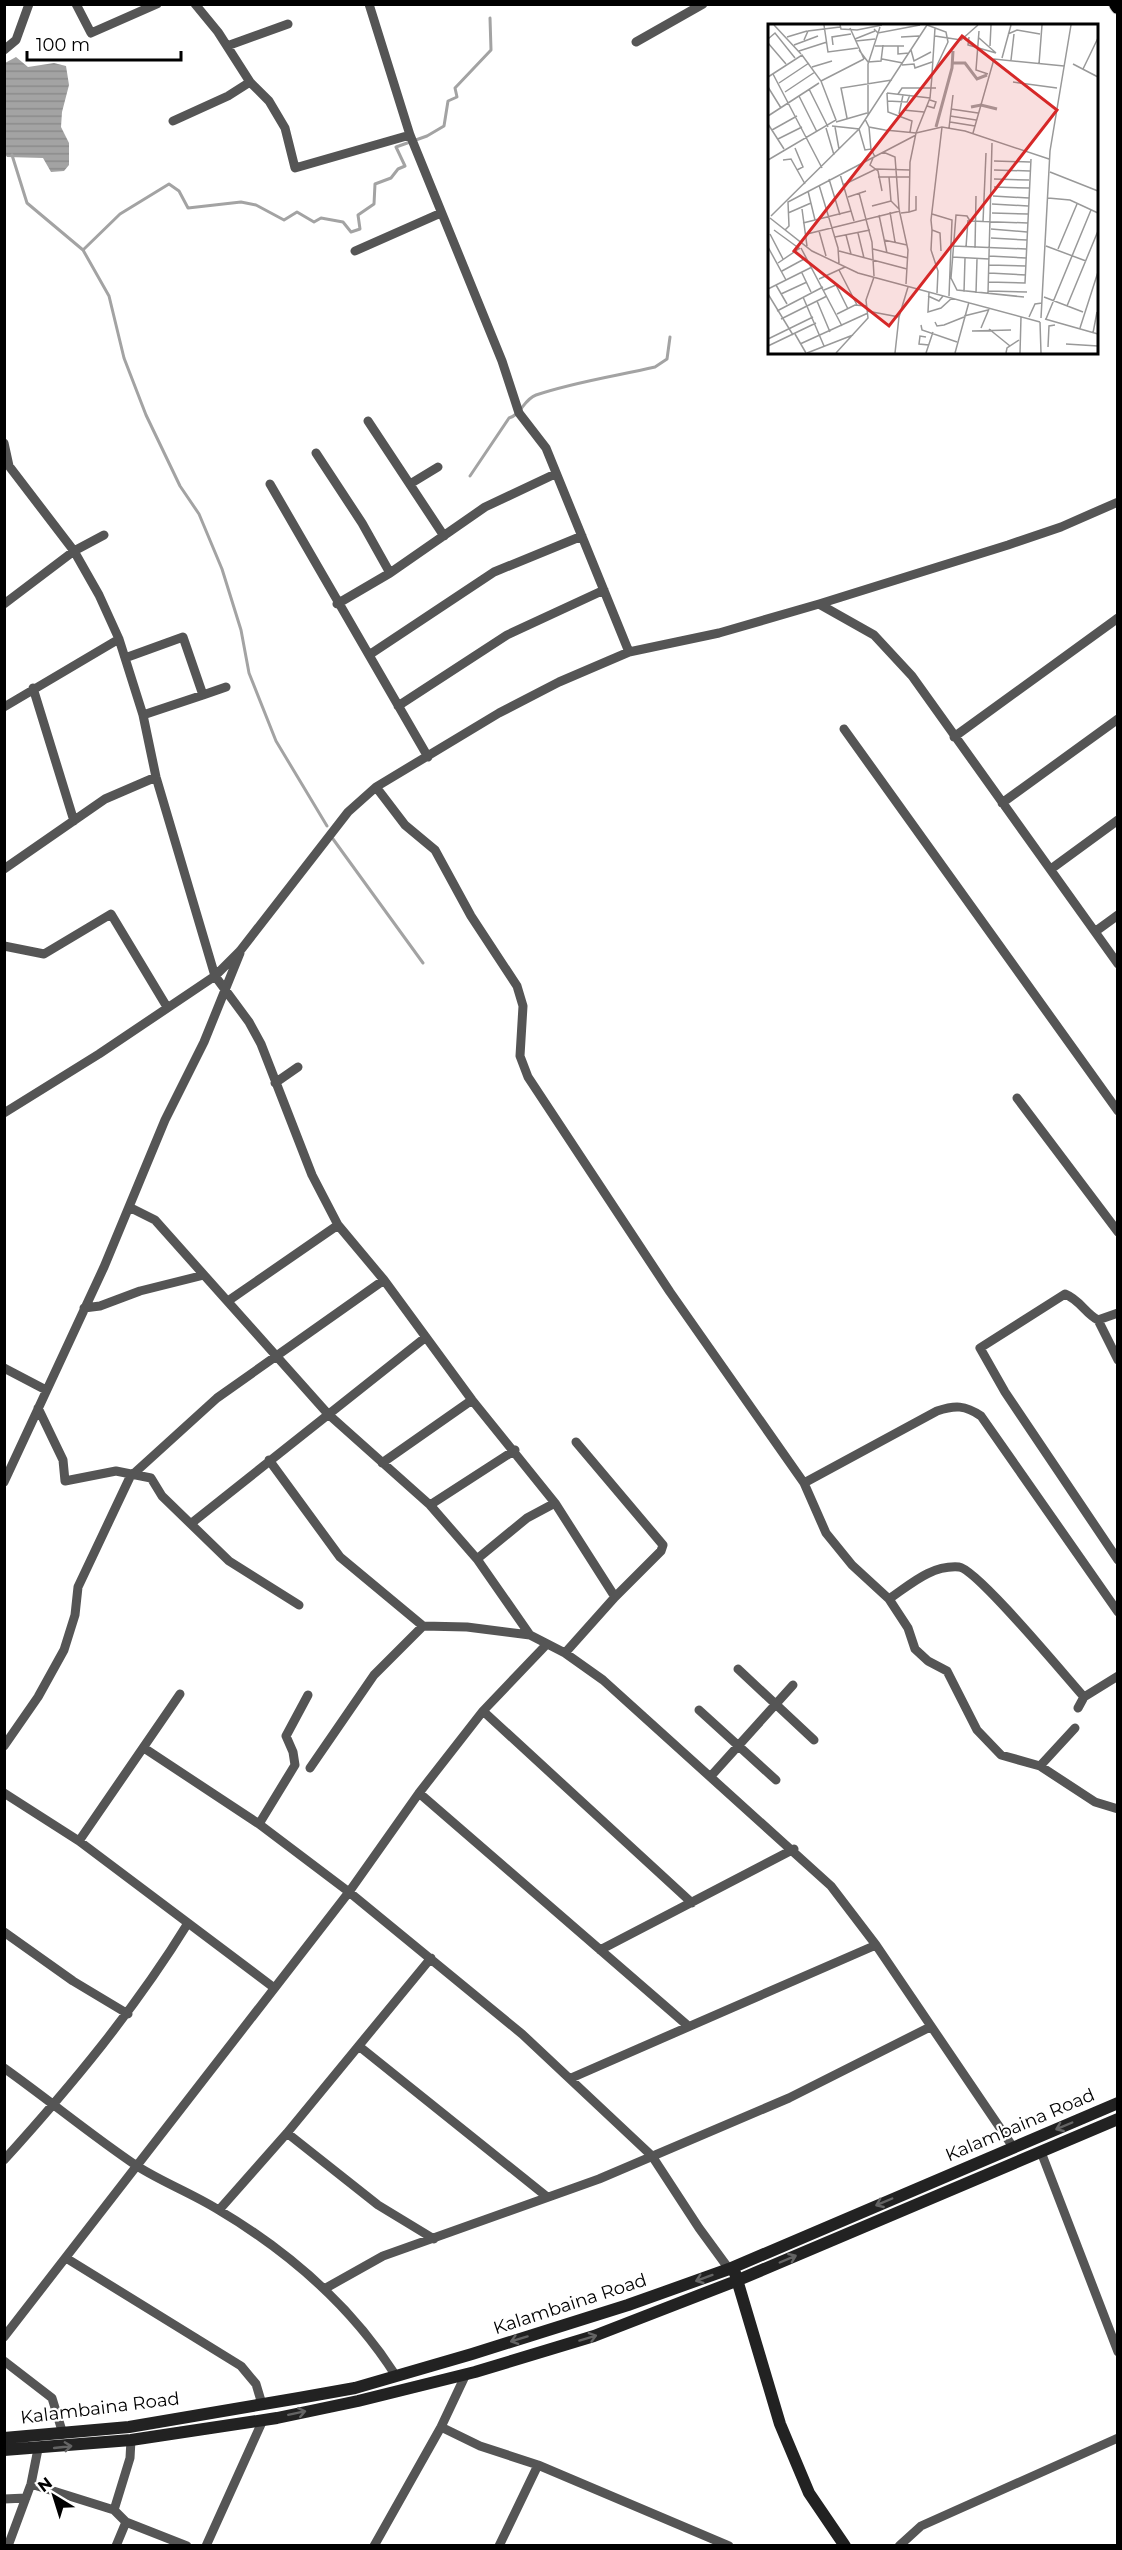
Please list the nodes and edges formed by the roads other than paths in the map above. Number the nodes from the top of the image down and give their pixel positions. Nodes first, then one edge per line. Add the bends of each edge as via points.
1 (29, 4) edge
2 (76, 4) edge
3 (157, 4) edge
4 (195, 4) edge
5 (369, 4) edge
6 (703, 4) edge
7 (288, 24) dead end
8 (636, 42) dead end
9 (227, 46) junction
10 (4, 50) edge
11 (250, 82) junction
12 (173, 121) dead end
13 (410, 135) junction
14 (441, 213) junction
15 (355, 251) dead end
16 (368, 421) dead end
17 (4, 443) edge
18 (316, 453) dead end
19 (7, 463) edge
20 (438, 468) dead end
21 (555, 474) junction
22 (270, 484) dead end
23 (410, 484) junction
24 (1118, 502) edge
25 (104, 535) dead end
26 (444, 536) junction
27 (582, 536) junction
28 (74, 550) junction
29 (390, 573) junction
30 (604, 590) junction
31 (4, 604) edge
32 (337, 604) junction
33 (819, 604) junction
34 (1118, 618) edge
35 (119, 639) junction
36 (629, 652) junction
37 (369, 655) junction
38 (125, 658) junction
39 (226, 687) dead end
40 (33, 688) junction
41 (203, 695) junction
42 (398, 706) junction
43 (4, 707) edge
44 (143, 715) junction
45 (1118, 719) edge
46 (844, 729) dead end
47 (954, 737) junction
48 (428, 757) junction
49 (156, 777) junction
50 (376, 787) junction
51 (1002, 803) junction
52 (1118, 820) edge
53 (74, 821) junction
54 (1051, 869) junction
55 (4, 870) edge
56 (1118, 915) edge
57 (1096, 931) junction
58 (4, 946) edge
59 (240, 951) junction
60 (1118, 964) edge
61 (214, 976) junction
62 (225, 992) junction
63 (167, 1007) junction
64 (298, 1067) dead end
65 (274, 1083) junction
66 (1017, 1098) dead end
67 (1118, 1111) edge
68 (4, 1113) edge
69 (129, 1207) junction
70 (339, 1225) junction
71 (1118, 1232) edge
72 (204, 1275) junction
73 (384, 1280) junction
74 (228, 1301) junction
75 (84, 1308) junction
76 (1118, 1313) edge
77 (1098, 1320) junction
78 (426, 1337) junction
79 (277, 1356) junction
80 (1118, 1360) edge
81 (4, 1368) edge
82 (46, 1390) junction
83 (472, 1400) junction
84 (38, 1408) junction
85 (328, 1414) junction
86 (576, 1442) dead end
87 (515, 1450) junction
88 (269, 1460) junction
89 (382, 1463) junction
90 (133, 1474) junction
91 (4, 1482) edge
92 (804, 1483) junction
93 (555, 1503) junction
94 (430, 1505) junction
95 (193, 1522) junction
96 (477, 1559) junction
97 (1118, 1560) edge
98 (615, 1597) junction
99 (889, 1599) junction
100 (300, 1605) dead end
101 (1118, 1612) edge
102 (423, 1626) junction
103 (530, 1635) junction
104 (547, 1644) junction
105 (565, 1653) junction
106 (738, 1669) dead end
107 (1118, 1676) edge
108 (793, 1685) dead end
109 (180, 1694) dead end
110 (308, 1695) dead end
111 (1084, 1697) junction
112 (775, 1705) junction
113 (1078, 1708) dead end
114 (699, 1710) dead end
115 (483, 1711) junction
116 (1075, 1728) dead end
117 (814, 1740) dead end
118 (4, 1746) edge
119 (738, 1746) junction
120 (144, 1748) junction
121 (1040, 1766) junction
122 (310, 1768) dead end
123 (711, 1776) junction
124 (776, 1780) dead end
125 (4, 1793) edge
126 (419, 1793) junction
127 (1118, 1809) edge
128 (259, 1824) junction
129 (79, 1840) junction
130 (794, 1850) junction
131 (349, 1892) junction
132 (692, 1903) junction
133 (188, 1923) junction
134 (4, 1932) edge
135 (876, 1945) junction
136 (600, 1950) junction
137 (431, 1958) junction
138 (273, 1988) junction
139 (128, 2014) junction
140 (687, 2025) junction
141 (930, 2027) junction
142 (360, 2047) junction
143 (4, 2068) edge
144 (571, 2078) junction
145 (1118, 2103) edge
146 (54, 2104) junction
147 (1118, 2119) edge
148 (287, 2133) junction
149 (1013, 2147) junction
150 (1041, 2152) junction
151 (652, 2156) junction
152 (4, 2160) edge
153 (138, 2167) junction
154 (546, 2196) junction
155 (219, 2210) junction
156 (434, 2239) junction
157 (66, 2258) junction
158 (732, 2268) junction
159 (736, 2281) junction
160 (326, 2288) junction
161 (4, 2337) edge
162 (1118, 2352) edge
163 (4, 2361) edge
164 (466, 2374) junction
165 (396, 2376) junction
166 (262, 2404) junction
167 (263, 2420) junction
168 (441, 2427) junction
169 (63, 2434) junction
170 (4, 2438) edge
171 (1118, 2438) edge
172 (131, 2440) junction
173 (38, 2449) junction
174 (4, 2450) edge
175 (538, 2465) junction
176 (31, 2484) junction
177 (26, 2498) junction
178 (4, 2499) edge
179 (114, 2510) junction
180 (126, 2522) junction
181 (842, 2544) edge
182 (8, 2546) edge
183 (116, 2546) edge
184 (187, 2546) edge
185 (206, 2546) edge
186 (374, 2546) edge
187 (499, 2546) edge
188 (729, 2546) edge
189 (899, 2546) edge

1 - 10 street via 16,40
2 - 3 street via 91,33
4 - 9 street
5 - 13 street
6 - 8 street
7 - 9 street
9 - 11 street
11 - 12 street
11 - 13 street via 285,128 295,168
13 - 14 street
14 - 15 street
14 - 21 street via 519,412 546,448
16 - 23 street
17 - 19 street
18 - 29 street
19 - 28 street
20 - 23 street
21 - 26 street via 485,507
21 - 27 street
22 - 32 street
23 - 26 street
24 - 33 street via 1061,527
25 - 28 street
26 - 29 street
27 - 30 street
27 - 37 street via 494,572
28 - 31 street
28 - 35 street
29 - 32 street
30 - 36 street
30 - 42 street via 507,635
32 - 37 street
33 - 36 street via 719,633
33 - 47 street via 874,635 912,676
34 - 47 street
35 - 38 street
35 - 40 street
36 - 48 street via 529,698
37 - 42 street
38 - 41 street via 183,637
38 - 44 street
39 - 41 street
40 - 43 street
40 - 53 street
41 - 44 street
42 - 48 street
44 - 49 street
45 - 51 street
46 - 67 street
47 - 51 street
48 - 50 street
49 - 53 street via 105,799
49 - 61 street
50 - 59 street via 348,812
50 - 92 street via 405,825 435,850 471,916 517,986 523,1006 520,1056 528,1077 670,1292
51 - 54 street
52 - 54 street
53 - 55 street
54 - 57 street
56 - 57 street
57 - 60 street
58 - 63 street via 44,954 111,914
59 - 61 street
59 - 62 street
61 - 62 street
61 - 63 street
62 - 65 street via 261,1044
62 - 69 street
63 - 68 street
64 - 65 street
65 - 70 street via 312,1175
66 - 71 street
69 - 72 street via 154,1220
69 - 75 street
70 - 73 street
70 - 74 street
72 - 74 street
72 - 75 street
73 - 78 street
73 - 79 street
74 - 79 street
75 - 82 street
76 - 77 street
77 - 80 street
77 - 97 street via 1065,1294 980,1348 1005,1392
78 - 83 street
78 - 85 street
79 - 85 street
79 - 90 street via 218,1398
81 - 82 street
82 - 84 street
83 - 87 street
83 - 89 street
84 - 90 street via 63,1460 65,1481 117,1470
84 - 91 street
85 - 88 street
85 - 89 street
86 - 98 street via 663,1545
87 - 93 street
87 - 94 street
88 - 95 street
88 - 102 street via 340,1557
89 - 94 street
90 - 95 street via 151,1478 162,1496
90 - 118 street via 78,1587 64,1650
92 - 99 street via 825,1533
92 - 101 street via 937,1410 967,1406 981,1416
93 - 96 street via 527,1518
93 - 98 street
94 - 96 street
95 - 100 street via 230,1561
96 - 103 street
98 - 105 street
99 - 111 street via 932,1569 960,1567 968,1571
99 - 121 street via 908,1628 915,1648 947,1671 983,1738 1001,1755
102 - 103 street
102 - 122 street via 374,1675
103 - 104 street
104 - 105 street
104 - 115 street
105 - 123 street via 603,1680
106 - 112 street
107 - 111 street
108 - 112 street
109 - 120 street
110 - 128 street via 286,1736 295,1765
111 - 113 street
112 - 117 street
112 - 119 street
114 - 119 street
115 - 126 street
115 - 132 street
116 - 121 street
119 - 123 street
119 - 124 street
120 - 128 street
120 - 129 street
121 - 127 street via 1095,1802
123 - 130 street
125 - 129 street
126 - 131 street
126 - 136 street
128 - 131 street
129 - 133 street
130 - 132 street
130 - 135 street via 831,1886
131 - 137 street
131 - 138 street
132 - 136 street
133 - 138 street
133 - 139 street
134 - 139 street
135 - 140 street
135 - 141 street
136 - 140 street
137 - 142 street
137 - 144 street
138 - 153 street
139 - 146 street
140 - 144 street
141 - 149 street
141 - 151 street via 789,2098
142 - 148 street
142 - 154 street
143 - 146 street
144 - 151 street
145 -> 149 main road, Kalambaina Road
146 - 152 street
146 - 153 street
147 - 150 main road, Kalambaina Road
148 - 155 street
148 - 156 street via 378,2205
149 -> 158 main road, Kalambaina Road
159 -> 150 main road, Kalambaina Road
150 - 162 street
151 - 154 street
151 - 158 street via 699,2228
153 - 155 street
153 - 157 street
154 - 156 street
155 - 160 street
156 - 160 street via 383,2256
157 - 161 street
157 - 166 street via 241,2366 256,2384
158 - 159 main road
158 -> 165 main road, Kalambaina Road via 628,2305
164 -> 159 main road, Kalambaina Road via 594,2336
159 - 181 main road via 780,2424 809,2493
160 - 165 street via 377,2347
163 - 169 street via 52,2398
167 -> 164 main road, Kalambaina Road
164 - 168 street
165 - 166 main road, Kalambaina Road via 356,2388
166 - 169 main road, Kalambaina Road
167 - 172 main road, Kalambaina Road
167 - 185 street
168 - 175 street via 480,2446
168 - 186 street
169 - 170 main road, Kalambaina Road
171 - 189 street via 921,2526
173 -> 172 main road, Kalambaina Road
172 - 179 street via 130,2458
173 - 174 main road, Kalambaina Road
173 - 176 street
175 - 187 street
175 - 188 street
176 - 177 street
176 - 179 street
177 - 178 street
177 - 182 street
179 - 180 street
180 - 183 street
180 - 184 street

